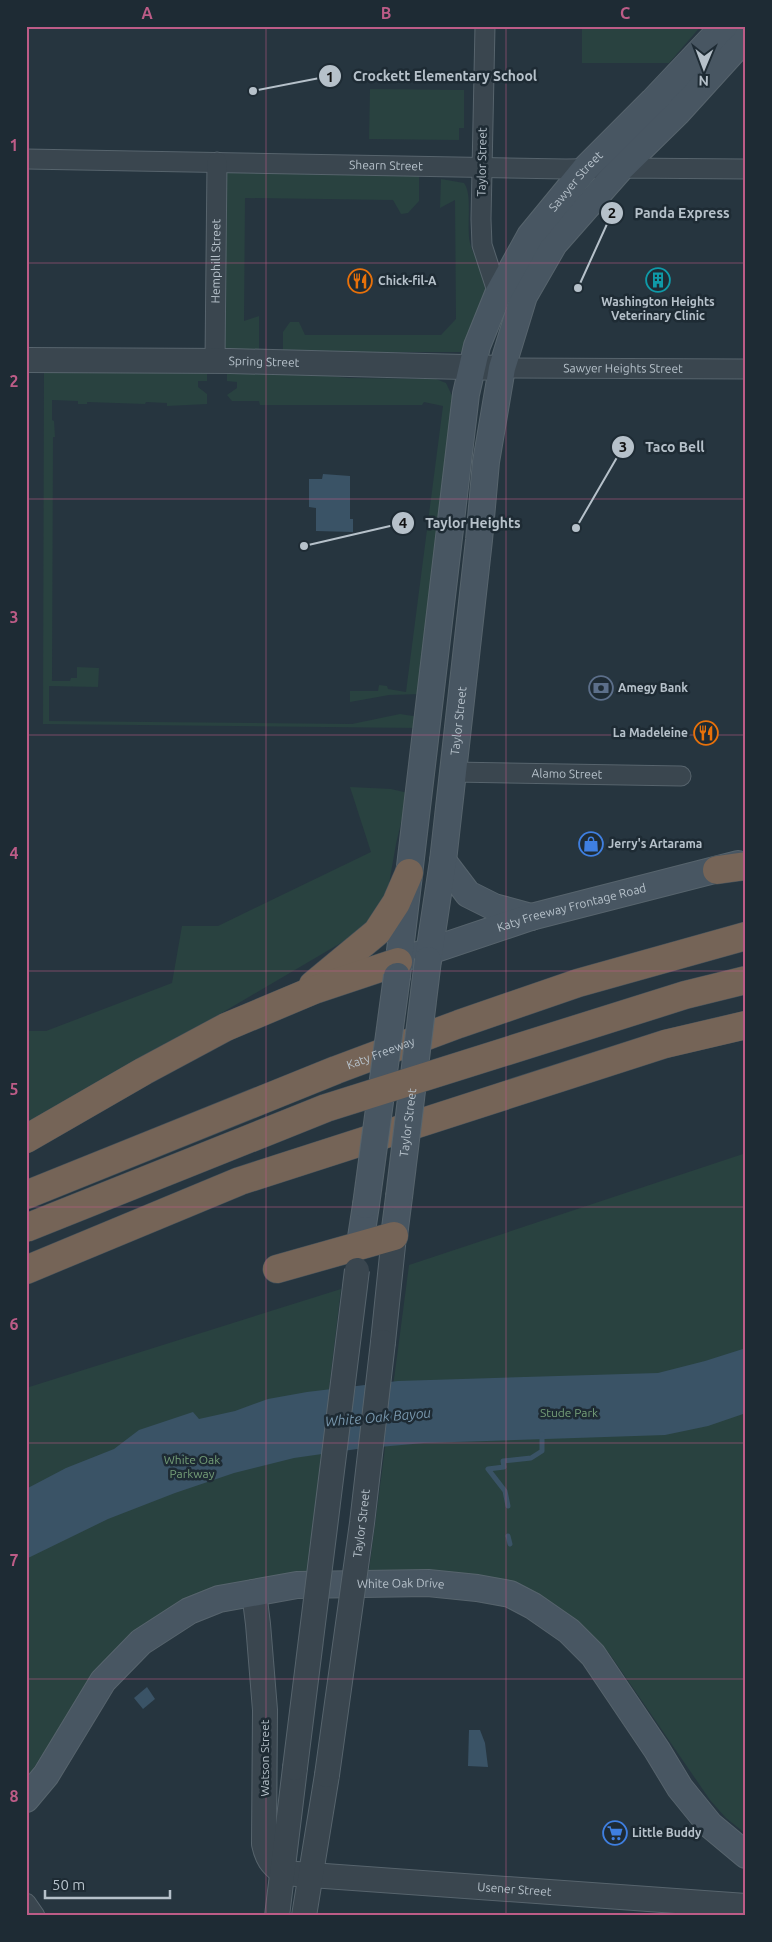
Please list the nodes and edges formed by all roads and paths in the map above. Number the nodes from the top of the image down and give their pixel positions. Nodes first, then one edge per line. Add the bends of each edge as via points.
1 (485, 26) edge
2 (724, 26) edge
3 (746, 37) edge
4 (26, 159) edge
5 (217, 162) junction
6 (482, 168) junction
7 (621, 168) junction
8 (585, 169) junction
9 (746, 169) edge
10 (498, 294) junction
11 (26, 360) edge
12 (215, 361) junction
13 (472, 366) junction
14 (502, 368) junction
15 (746, 369) edge
16 (444, 584) junction
17 (474, 585) junction
18 (454, 772) junction
19 (681, 776) dead end
20 (443, 861) junction
21 (746, 862) edge
22 (746, 866) edge
23 (717, 870) junction
24 (409, 873) junction
25 (531, 917) junction
26 (746, 936) edge
27 (428, 956) junction
28 (398, 969) junction
29 (746, 980) edge
30 (301, 996) junction
31 (746, 1025) edge
32 (26, 1139) edge
33 (26, 1195) edge
34 (26, 1228) edge
35 (392, 1249) junction
36 (359, 1257) junction
37 (277, 1269) dead end
38 (26, 1270) edge
39 (254, 1592) junction
40 (26, 1799) edge
41 (746, 1855) edge
42 (283, 1873) junction
43 (310, 1876) junction
44 (26, 1903) edge
45 (746, 1906) edge
46 (35, 1916) edge
47 (277, 1916) edge
48 (304, 1916) edge

1 - 6 street, Taylor Street
2 - 8 main road, Sawyer Street
3 - 7 main road, Sawyer Street via 676,114
4 - 5 street, Shearn Street
5 - 6 street, Shearn Street
5 - 12 street, Hemphill Street
6 - 8 street, Shearn Street
6 - 10 street, Taylor Street via 482,245
7 - 8 street, Shearn Street
7 - 9 street, Shearn Street
7 - 14 main road, Sawyer Street via 554,244 524,296
8 - 10 main road, Sawyer Street via 530,236
10 - 13 main road, Sawyer Street
11 - 12 street, Spring Street
12 - 13 street, Spring Street
13 - 14 street, Spring Street
13 - 16 main road
14 - 15 street, Sawyer Heights Street
14 - 17 main road, Taylor Street via 486,462
16 - 17 main road
16 - 24 main road
17 - 18 main road, Taylor Street
18 - 19 street, Alamo Street
18 - 20 main road, Taylor Street
20 - 25 main road via 468,894 494,907
20 - 27 main road, Taylor Street
21 - 23 main road, Katy Freeway Frontage Road
22 - 23 highway
23 - 25 main road, Katy Freeway Frontage Road
24 - 28 main road
24 - 30 highway via 396,903 377,932
25 - 27 main road, Katy Freeway Frontage Road
26 - 33 highway, Katy Freeway via 578,983 458,1024
27 - 28 main road, Katy Freeway Frontage Road
27 - 35 main road, Taylor Street, bridge
28 - 30 highway
28 - 36 main road, bridge
29 - 34 highway, bridge via 685,995 326,1108
30 - 32 highway via 226,1027
31 - 38 highway via 665,1044 240,1181
35 - 36 highway
35 - 43 street, Taylor Street, bridge via 362,1523
36 - 37 highway
36 - 42 street, bridge
39 - 40 main road, White Oak Drive via 219,1599 189,1611 141,1642 102,1680 46,1775
39 - 41 main road, White Oak Drive via 297,1585 428,1583 510,1594 569,1631 593,1655 680,1788 710,1825
39 - 42 street, Watson Street via 265,1710 264,1844 270,1863
42 - 43 street, Usener Street
42 - 47 street
43 - 45 street, Usener Street
43 - 48 street
44 - 46 street

